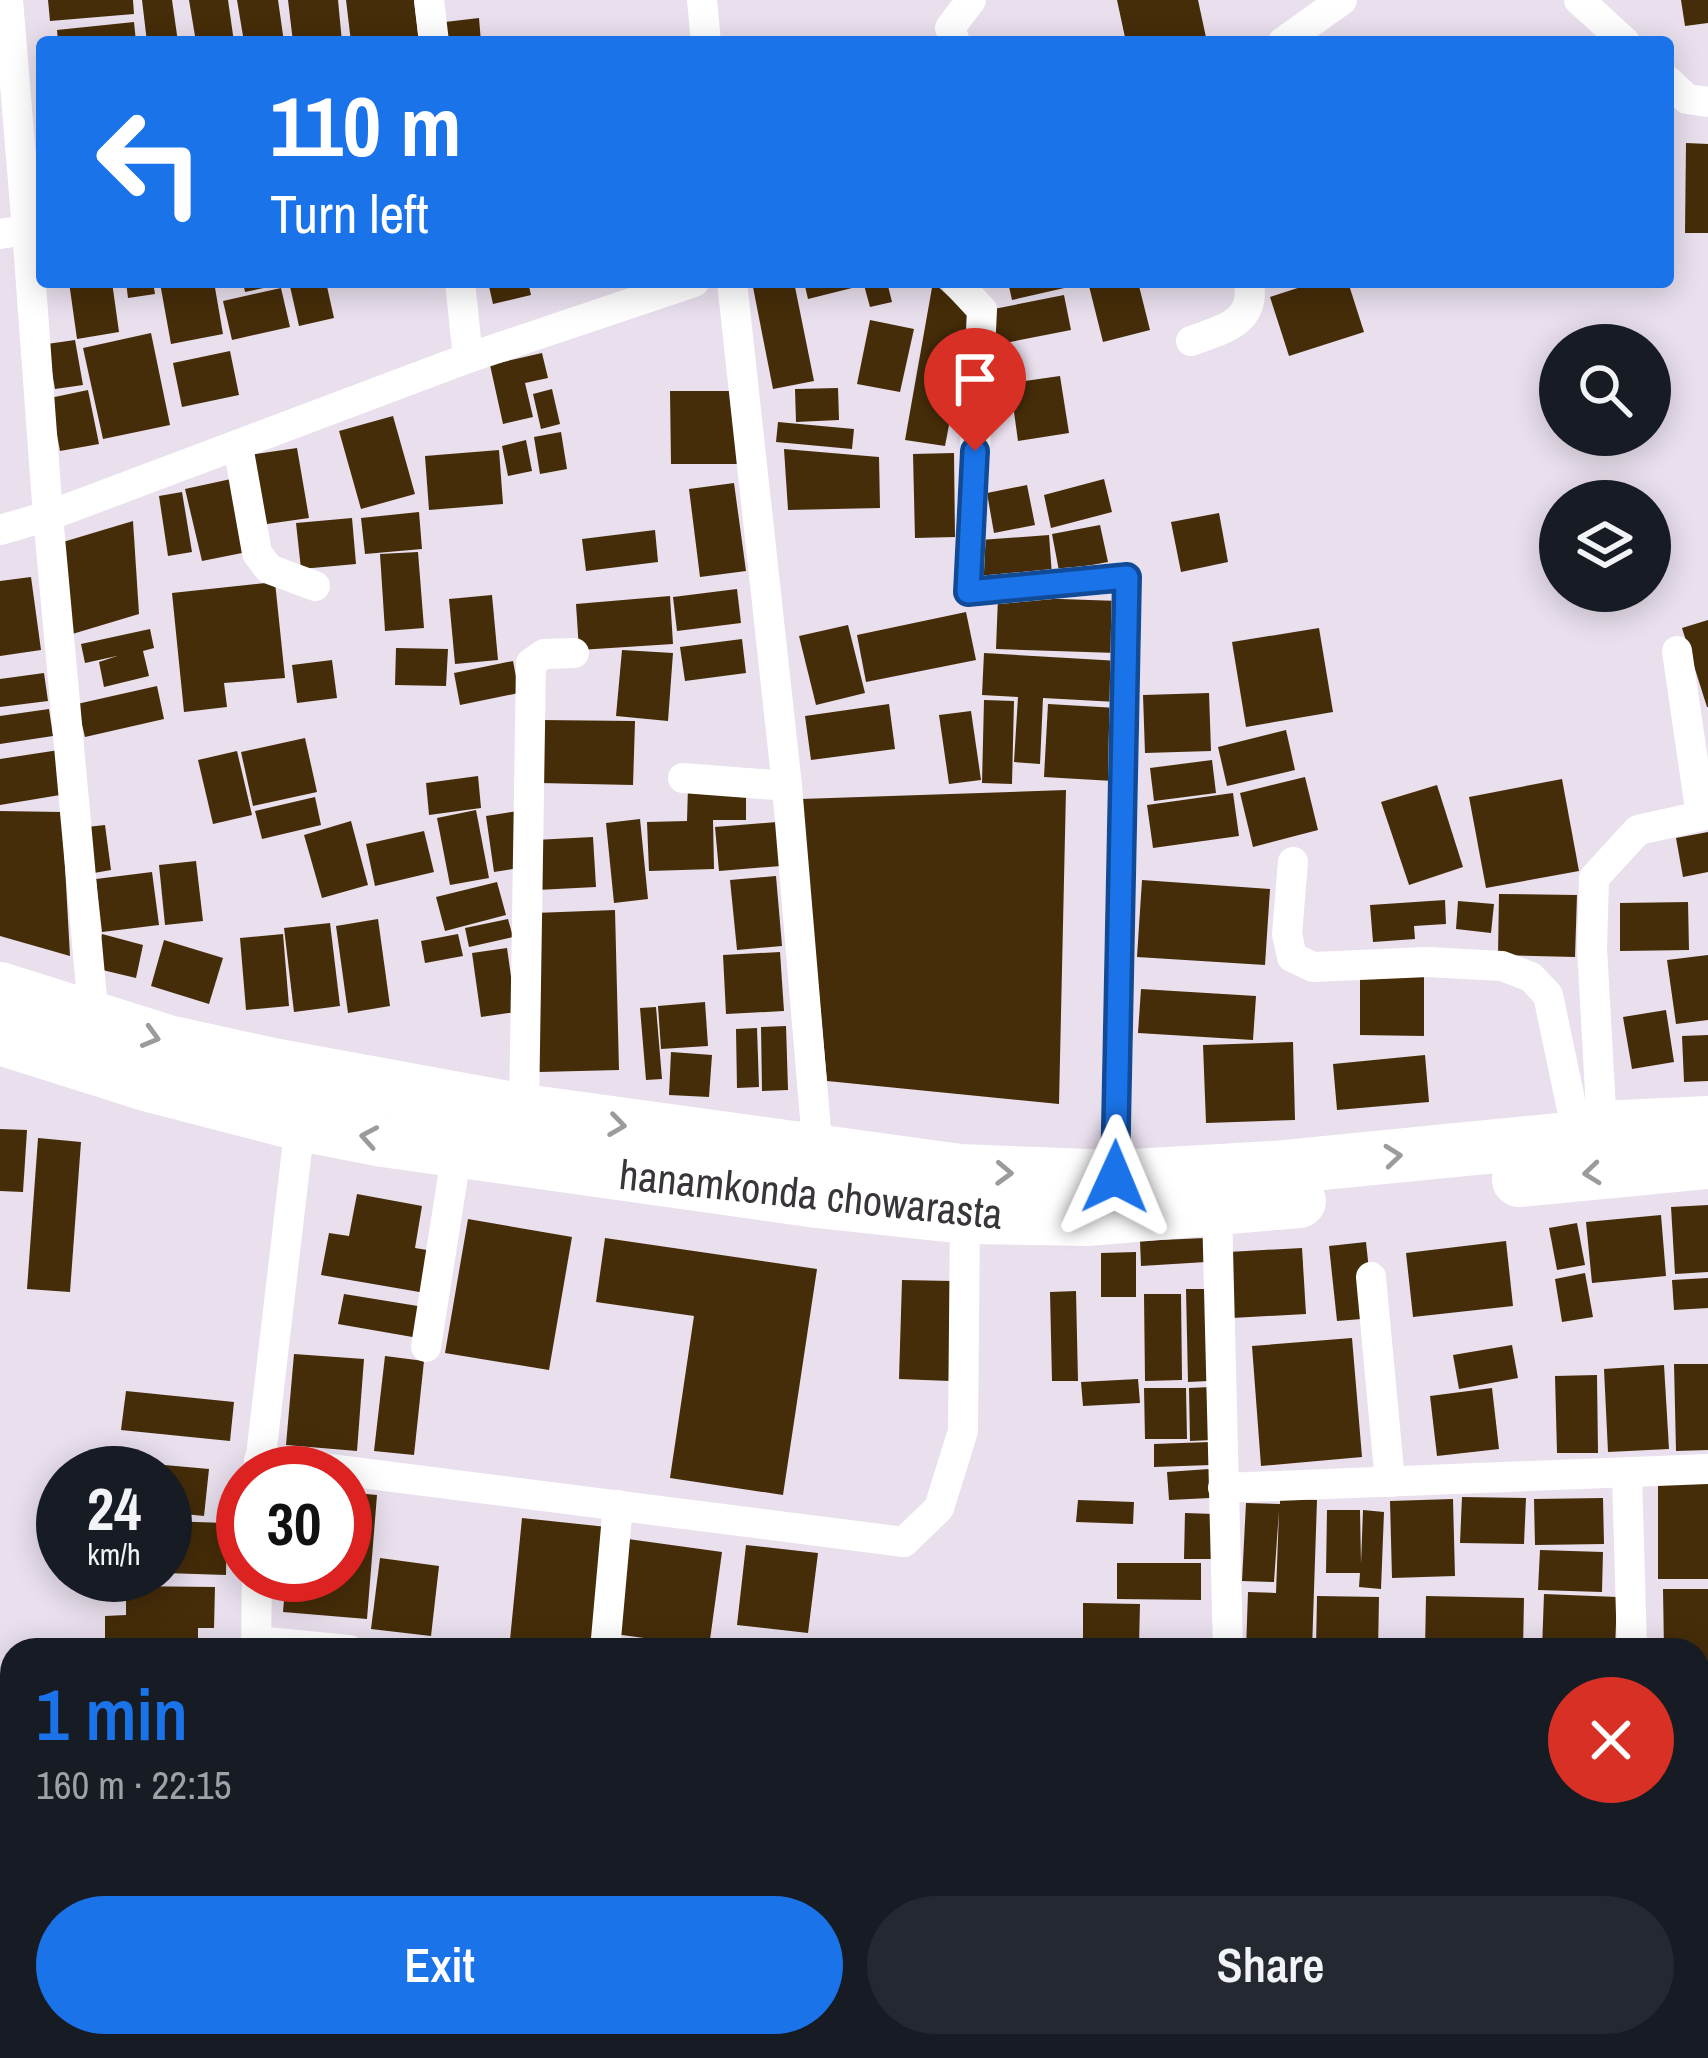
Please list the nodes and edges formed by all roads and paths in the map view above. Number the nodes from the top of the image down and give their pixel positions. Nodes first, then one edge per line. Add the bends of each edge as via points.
1 (8, 0) edge
2 (429, 0) edge
3 (702, 0) edge
4 (971, 0) edge
5 (1342, 0) edge
6 (1579, 0) edge
7 (433, 36) edge
8 (705, 36) edge
9 (953, 36) edge
10 (1291, 36) edge
11 (1618, 36) edge
12 (1674, 86) edge
13 (1708, 102) edge
14 (14, 232) edge
15 (461, 288) edge
16 (676, 288) edge
17 (733, 288) edge
18 (962, 288) edge
19 (1250, 288) edge
20 (1191, 341) dead end
21 (469, 358) junction
22 (238, 446) junction
23 (48, 516) junction
24 (0, 530) edge
25 (315, 586) dead end
26 (1677, 651) dead end
27 (574, 653) dead end
28 (683, 778) dead end
29 (787, 786) junction
30 (1704, 813) edge
31 (1293, 862) dead end
32 (0, 989) edge
33 (94, 1020) junction
34 (0, 1038) edge
35 (524, 1111) junction
36 (1708, 1123) edge
37 (300, 1124) junction
38 (1590, 1132) junction
39 (457, 1150) junction
40 (818, 1154) junction
41 (1708, 1162) edge
42 (1115, 1177) junction
43 (1216, 1210) junction
44 (965, 1217) junction
45 (1371, 1276) dead end
46 (426, 1347) dead end
47 (261, 1446) edge
48 (1708, 1469) edge
49 (1627, 1474) junction
50 (372, 1478) edge
51 (1390, 1482) junction
52 (1223, 1488) junction
53 (618, 1505) junction
54 (257, 1602) edge
55 (256, 1638) edge
56 (606, 1638) edge
57 (1228, 1638) edge
58 (1632, 1638) edge

1 - 14 street
2 - 7 street
3 - 8 street
4 - 9 street via 950,28
5 - 10 street
6 - 11 street
12 - 13 street
14 - 23 street
15 - 21 street
16 - 21 street
17 - 29 street
18 - 42 street via 982,310 968,592 1127,577
19 - 20 street via 1241,320
21 - 22 street
22 - 23 street
22 - 25 street via 257,554 269,569
23 - 24 street
23 - 33 street
26 - 30 street
27 - 35 street via 531,663
28 - 29 street
29 - 40 street
30 - 38 street via 1638,830 1594,878
31 - 38 street via 1292,957 1313,967 1502,965 1531,976 1548,995
32 - 33 highway
33 -> 35 highway via 273,1065
34 - 37 highway, hanamkonda chowarasta
35 -> 40 highway
36 - 38 highway
39 -> 37 highway, hanamkonda chowarasta
37 - 47 street
42 -> 38 highway
39 - 44 highway, hanamkonda chowarasta
39 - 46 street
40 -> 42 highway via 959,1171
41 -> 43 highway, hanamkonda chowarasta
43 - 44 highway, hanamkonda chowarasta
43 - 52 street
44 - 53 street via 963,1431 939,1508 904,1542
45 - 51 street
48 - 49 street
49 - 51 street
49 - 58 street
50 - 53 street
51 - 52 street
52 - 57 street
53 - 56 street
54 - 55 street

